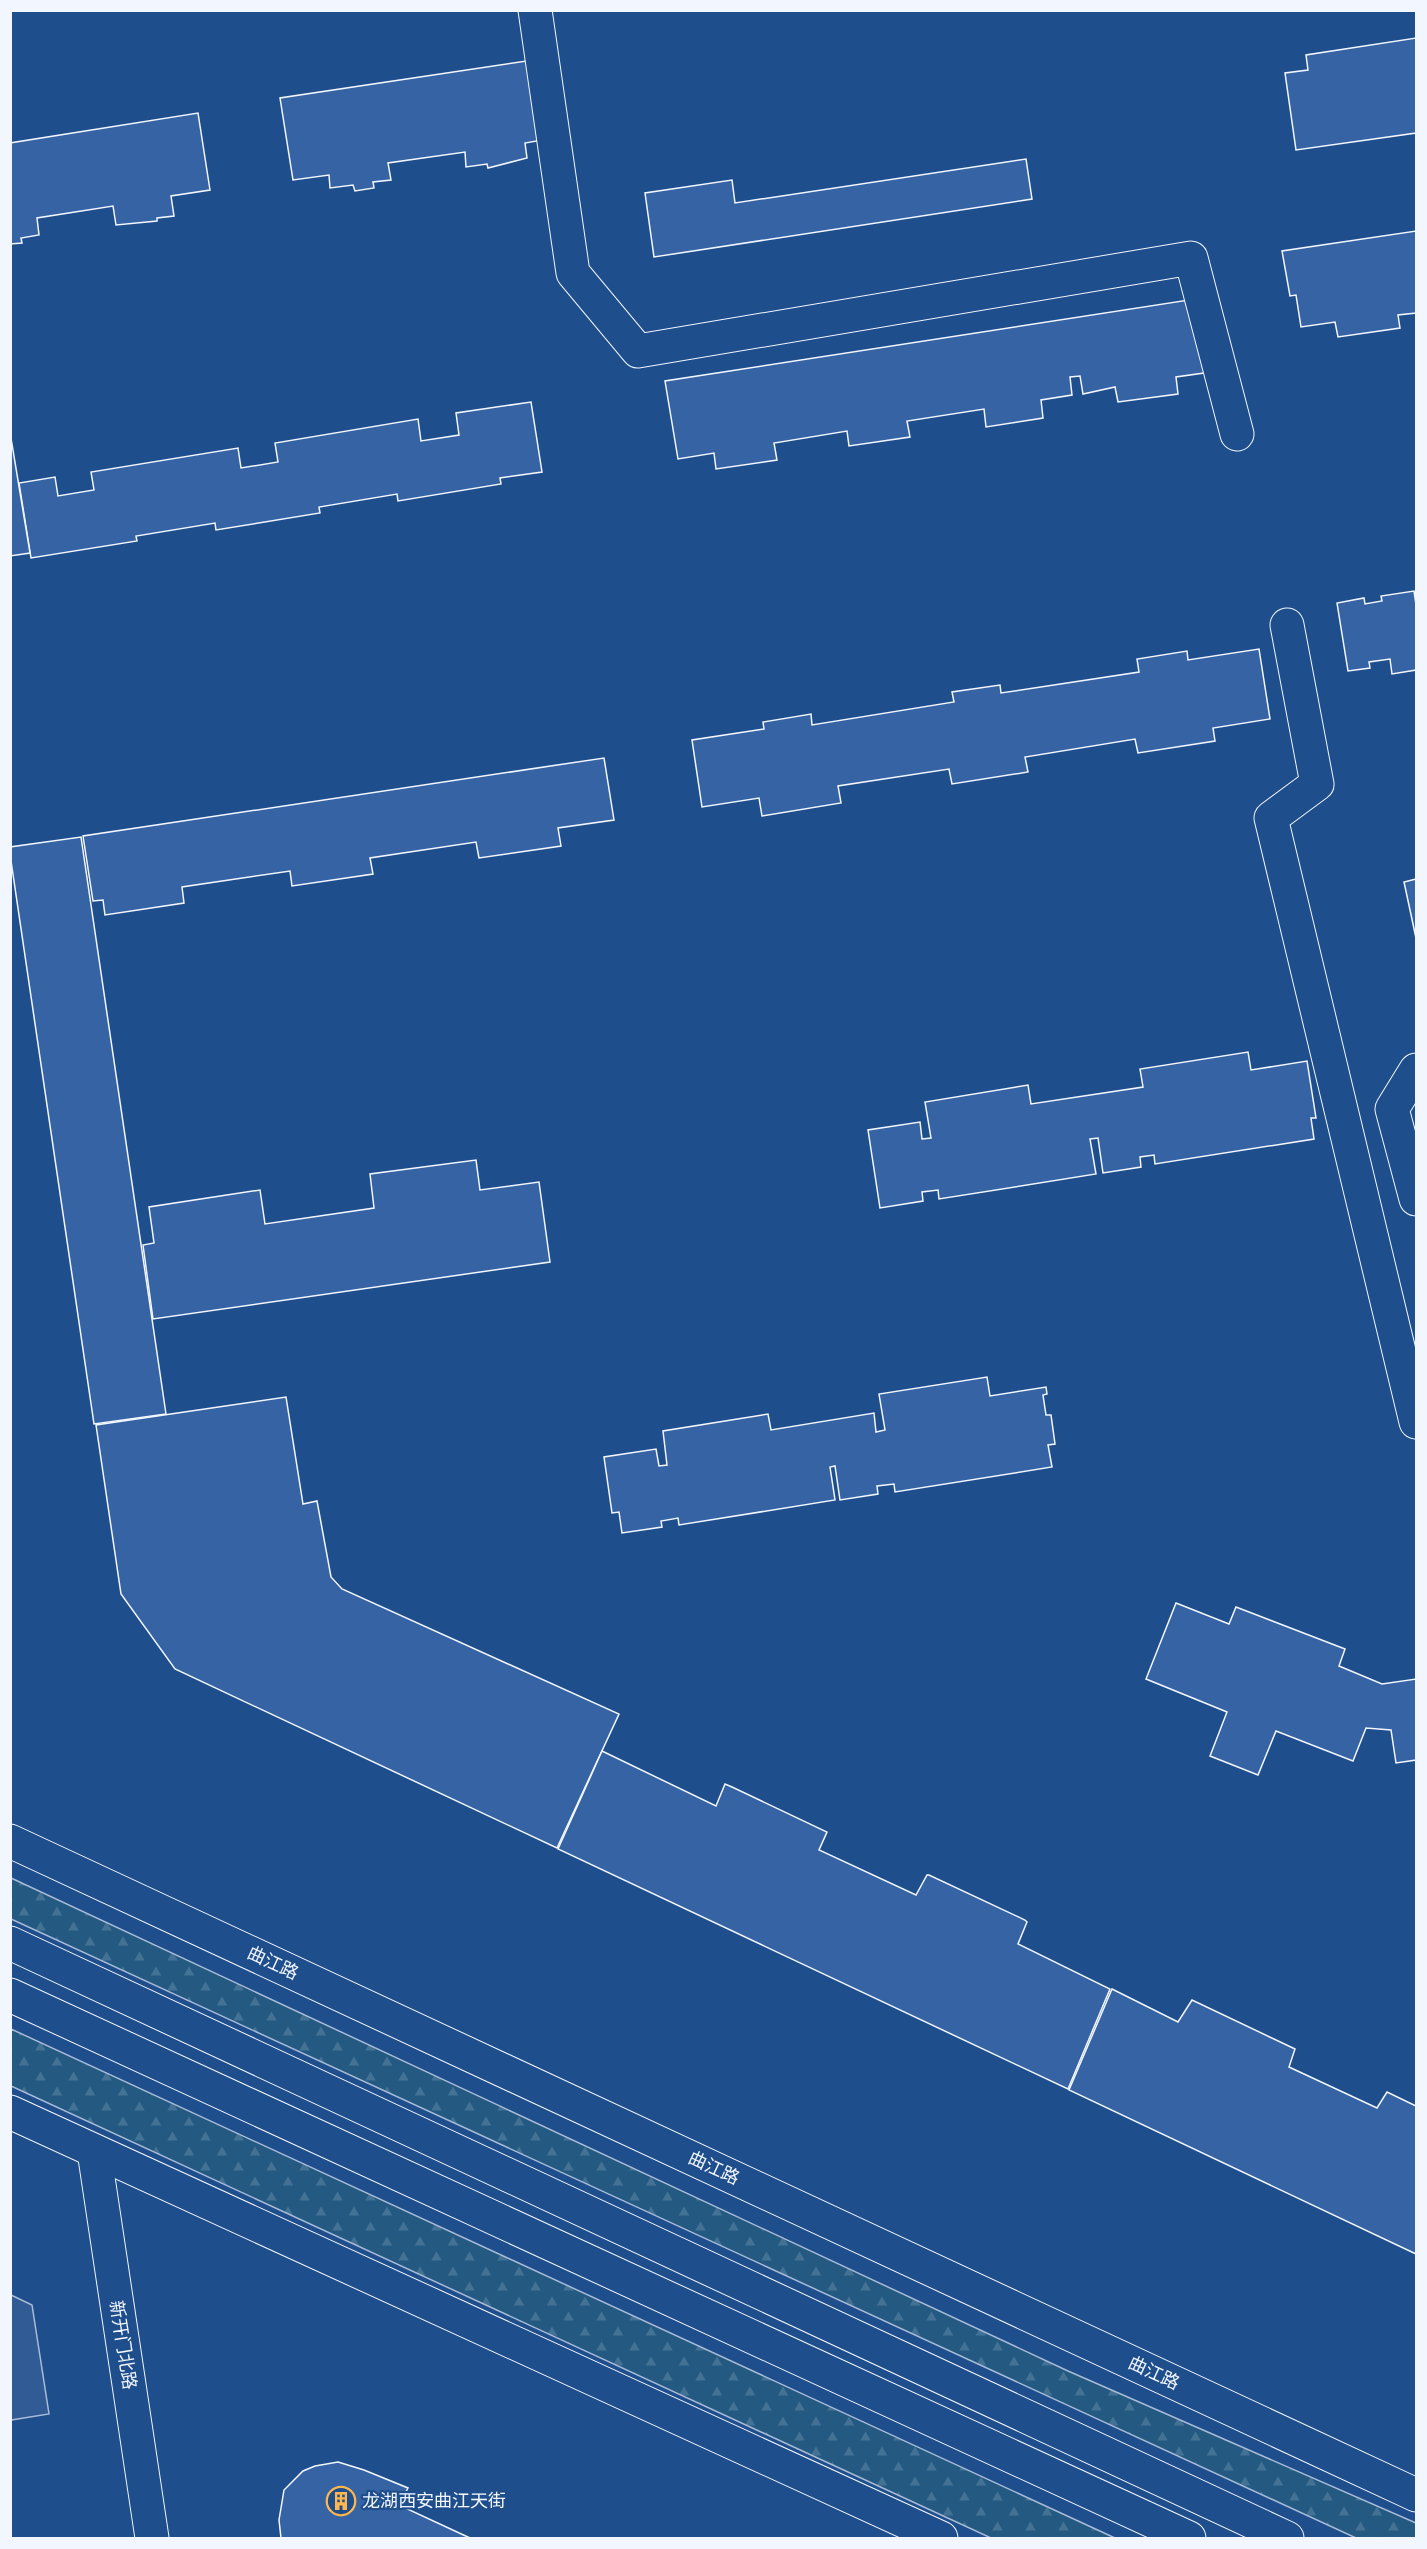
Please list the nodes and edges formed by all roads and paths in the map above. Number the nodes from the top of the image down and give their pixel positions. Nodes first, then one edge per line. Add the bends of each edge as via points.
1 (535, 10) edge
2 (1237, 434) dead end
3 (1287, 625) dead end
4 (1416, 1070) edge
5 (1416, 1199) edge
6 (1416, 1422) edge
7 (10, 1841) edge
8 (10, 1943) edge
9 (10, 1995) edge
10 (10, 2112) edge
11 (94, 2151) junction
12 (1416, 2494) edge
13 (152, 2538) edge
14 (941, 2538) edge
15 (1189, 2538) edge
16 (1287, 2538) edge

1 - 2 main road via 573,273 638,351 1191,258
3 - 6 main road via 1317,784 1271,818
4 - 5 main road via 1392,1109
7 - 12 main road, 曲江路
8 - 16 main road
9 - 15 main road
10 - 11 main road
11 - 13 main road, 新开门北路
11 - 14 main road

